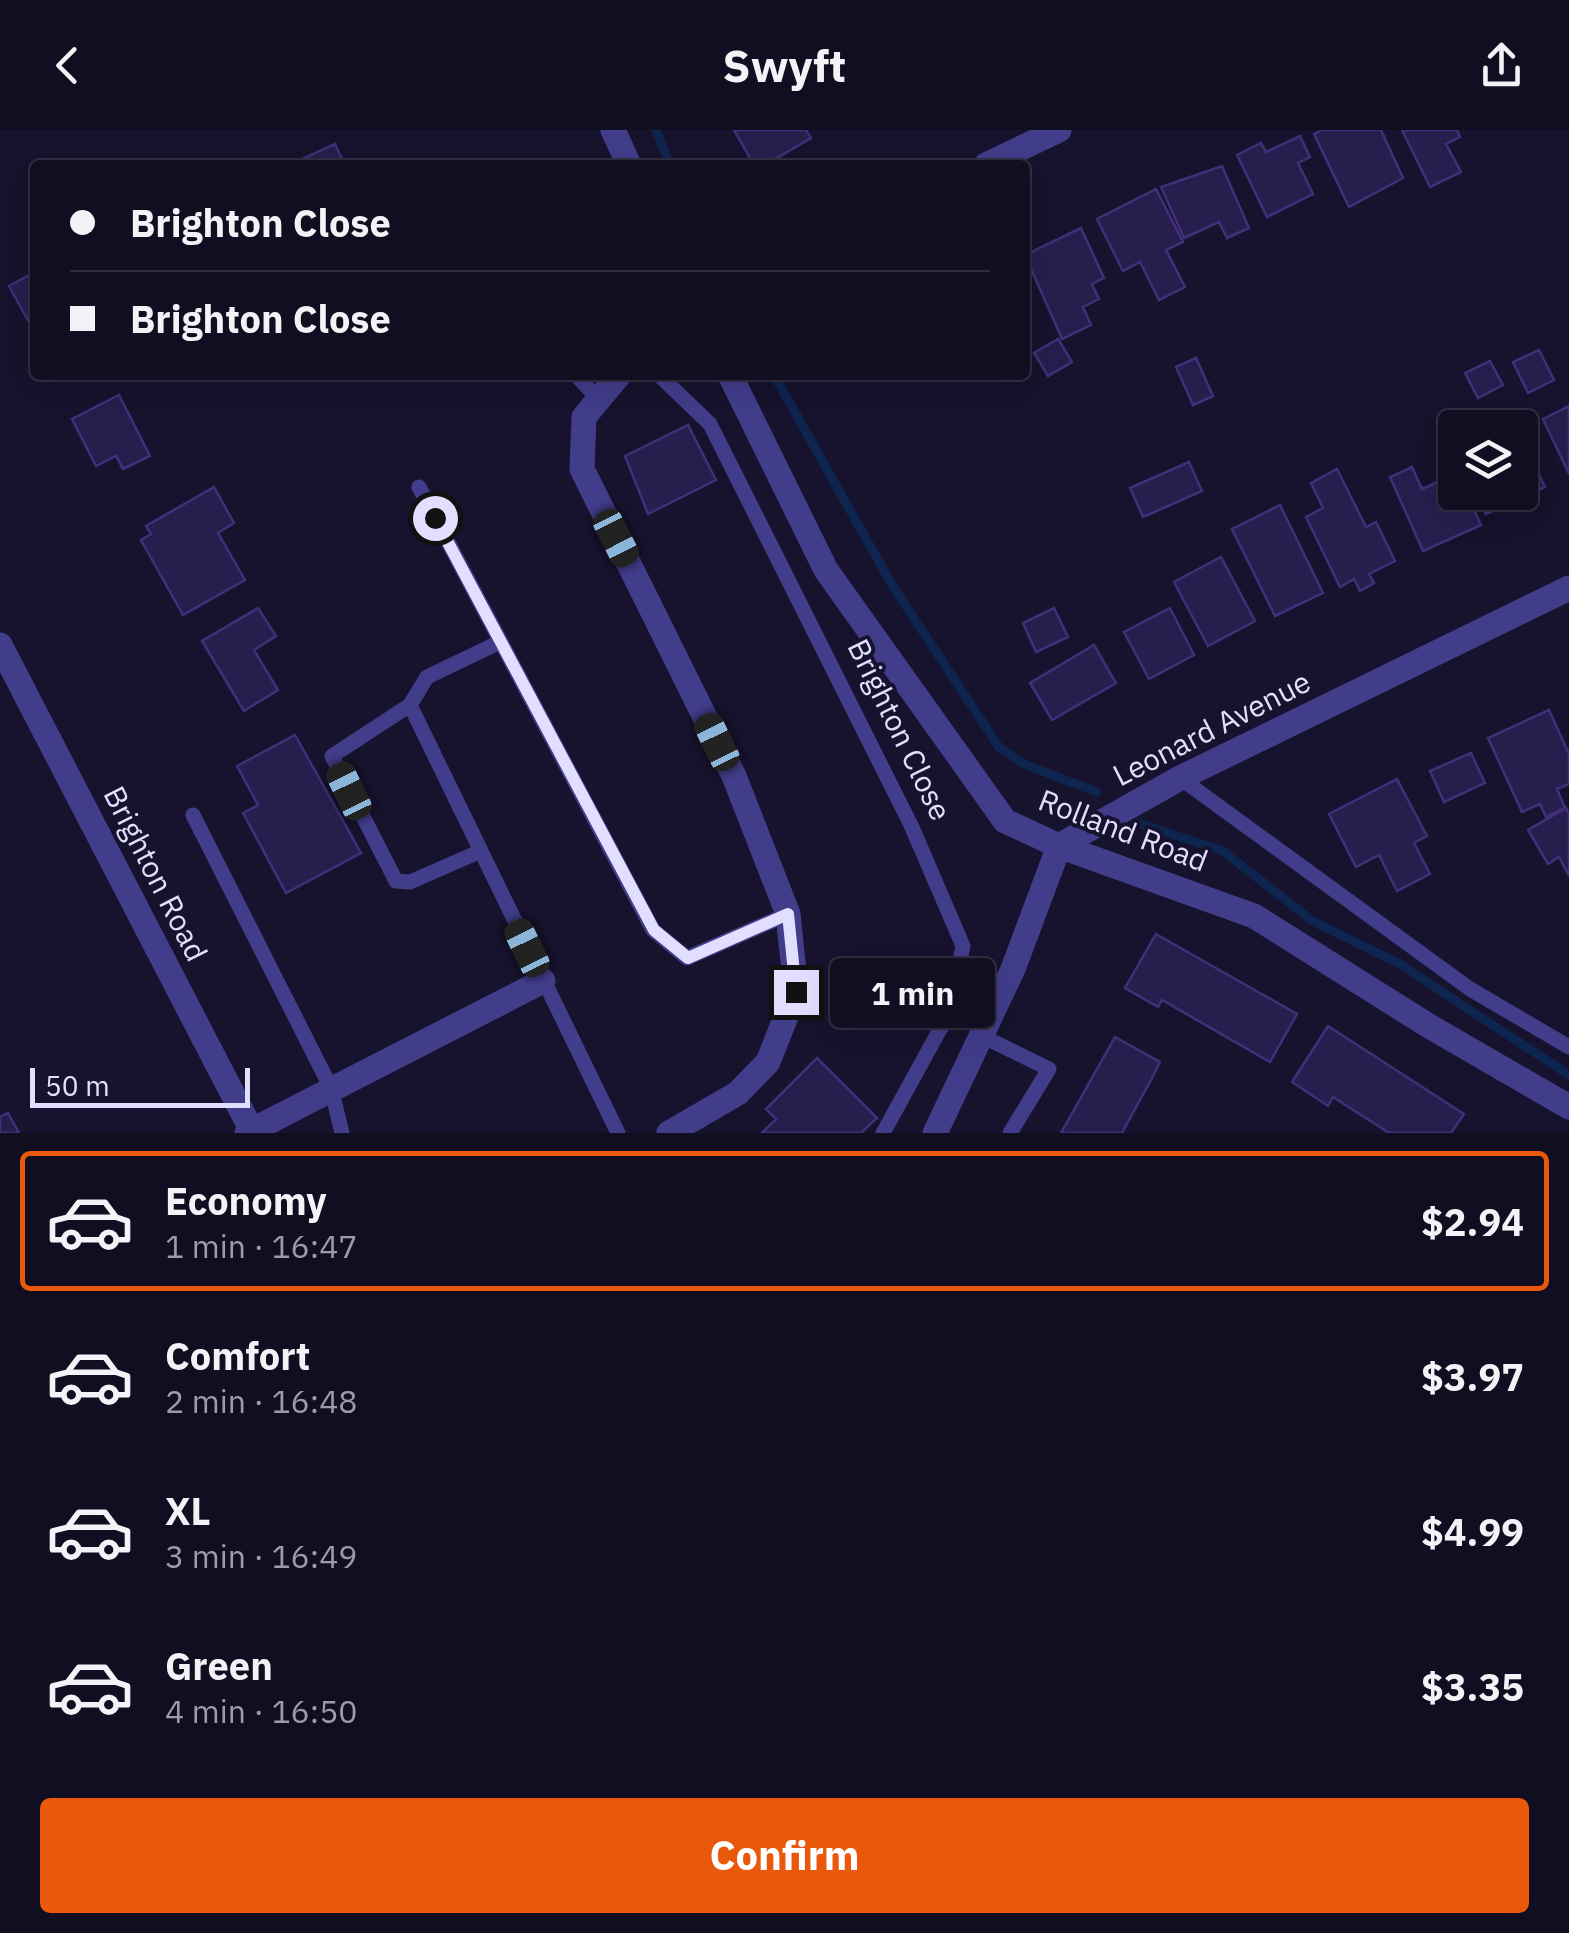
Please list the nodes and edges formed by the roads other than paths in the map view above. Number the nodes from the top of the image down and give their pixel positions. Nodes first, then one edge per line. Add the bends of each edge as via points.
1 (613, 130) edge
2 (1059, 130) edge
3 (627, 160) edge
4 (996, 160) edge
5 (581, 380) edge
6 (615, 380) edge
7 (664, 380) edge
8 (732, 380) edge
9 (598, 399) junction
10 (419, 486) dead end
11 (1569, 588) edge
12 (500, 642) junction
13 (0, 644) edge
14 (410, 705) junction
15 (1180, 778) junction
16 (193, 815) dead end
17 (1059, 846) junction
18 (481, 851) junction
19 (788, 914) junction
20 (543, 981) junction
21 (984, 1036) junction
22 (1569, 1048) edge
23 (331, 1088) junction
24 (1569, 1107) edge
25 (250, 1132) edge
26 (342, 1133) edge
27 (618, 1133) edge
28 (669, 1133) edge
29 (883, 1133) edge
30 (935, 1133) edge
31 (1010, 1133) edge

1 - 3 street
2 - 4 street
5 - 9 lane
6 - 9 street
7 - 29 lane, Brighton Close via 710,424 911,825 963,946 949,1013
8 - 17 street, Rolland Road via 826,570 1006,821
9 - 19 street via 584,417 582,470 734,776
10 - 12 lane
11 - 15 street, Leonard Avenue
12 - 14 lane via 427,677
12 - 19 lane via 654,930 688,958
13 - 25 street, Brighton Road
14 - 18 lane
14 - 18 lane via 332,756 382,860 396,881 410,882
15 - 17 street, Leonard Avenue
15 - 22 lane via 1470,989
16 - 23 lane
17 - 21 street
17 - 24 street, Rolland Road via 1254,916
18 - 20 lane
19 - 28 street via 796,992 768,1062 738,1093
20 - 23 street
20 - 27 lane
21 - 30 street
21 - 31 lane via 1049,1070
23 - 25 street
23 - 26 lane

